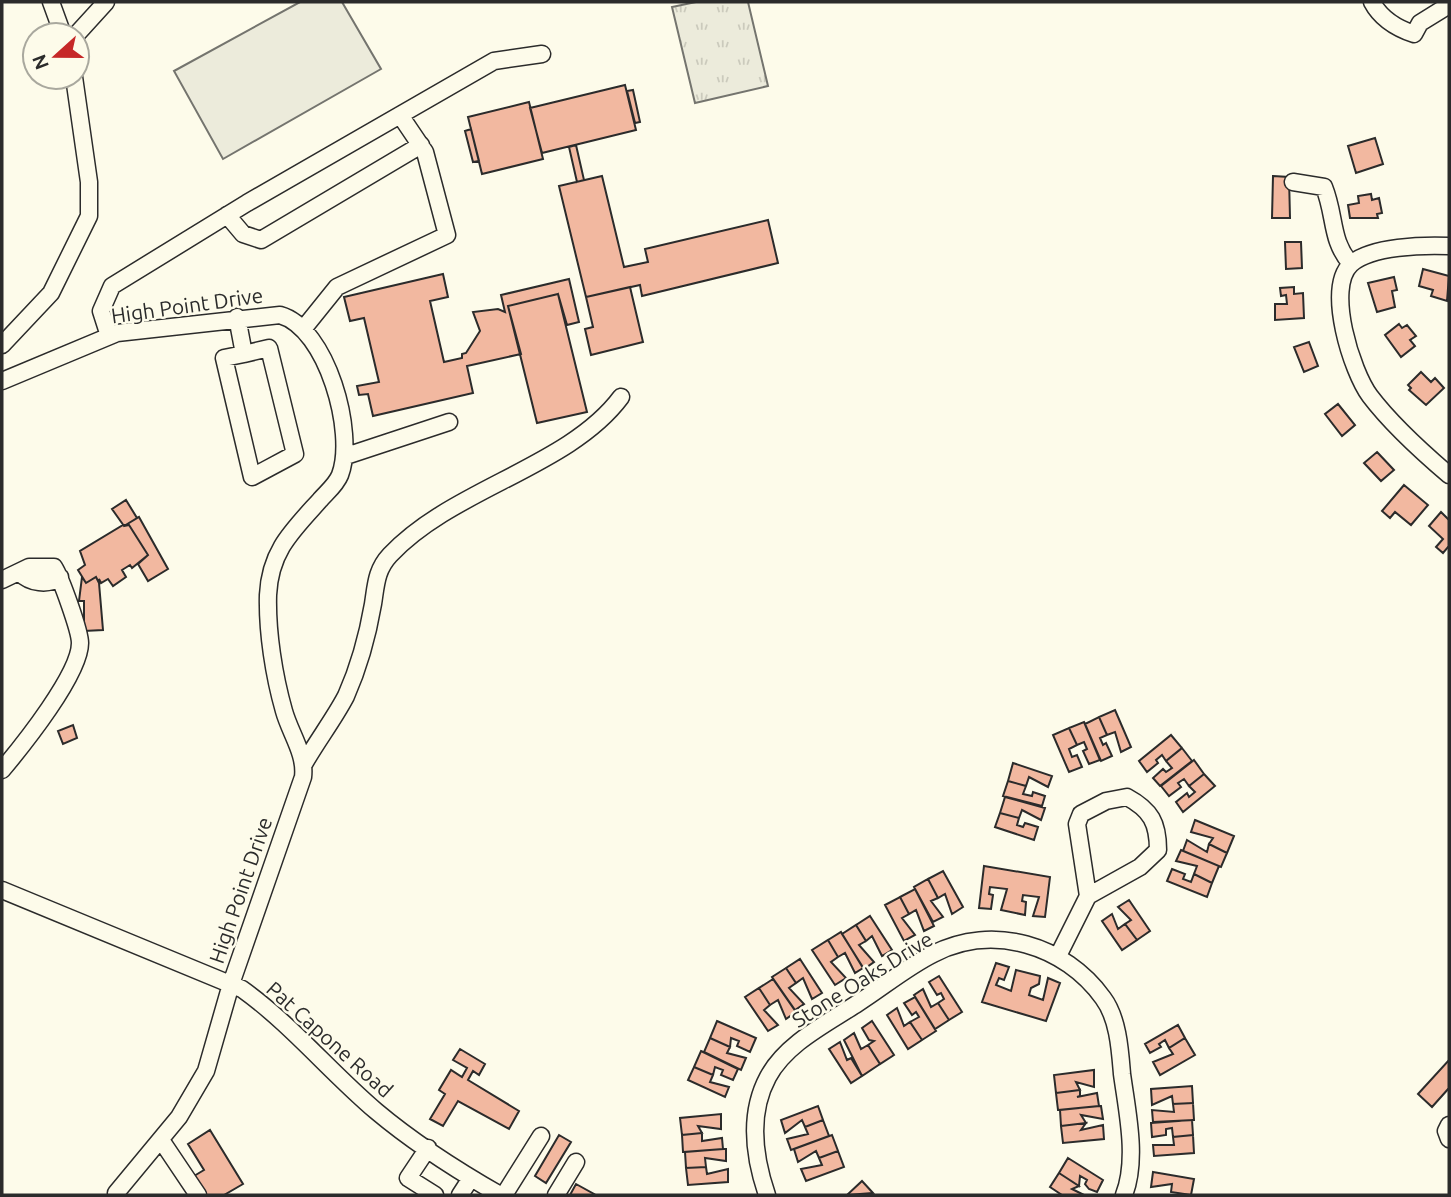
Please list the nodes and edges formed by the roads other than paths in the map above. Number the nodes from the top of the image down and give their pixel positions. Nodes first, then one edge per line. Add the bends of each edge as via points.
1 (51, 2) edge
2 (106, 2) edge
3 (1371, 2) edge
4 (1449, 5) edge
5 (58, 21) edge
6 (89, 21) edge
7 (542, 54) dead end
8 (76, 91) edge
9 (400, 115) junction
10 (421, 145) junction
11 (1293, 182) dead end
12 (228, 215) junction
13 (1449, 246) edge
14 (1351, 264) junction
15 (237, 317) junction
16 (304, 328) junction
17 (109, 336) junction
18 (2, 345) edge
19 (244, 354) junction
20 (2, 381) edge
21 (621, 397) dead end
22 (449, 422) dead end
23 (346, 456) junction
24 (1449, 475) edge
25 (2, 580) edge
26 (304, 764) junction
27 (2, 770) edge
28 (2, 890) edge
29 (1088, 896) junction
30 (1058, 956) junction
31 (231, 984) junction
32 (1449, 1125) edge
33 (541, 1136) dead end
34 (1449, 1139) edge
35 (160, 1140) junction
36 (428, 1148) junction
37 (576, 1162) dead end
38 (471, 1178) junction
39 (118, 1195) edge
40 (198, 1195) edge
41 (435, 1195) edge
42 (460, 1195) edge
43 (502, 1195) edge
44 (556, 1195) edge
45 (767, 1195) edge
46 (1124, 1195) edge

1 - 5 street
2 - 6 street
3 - 4 street via 1398,28 1414,34 1420,23
7 - 9 street via 494,61
8 - 18 street via 89,182 89,216 51,293
9 - 10 street
9 - 12 street
10 - 12 street via 261,240 243,234
10 - 16 street via 447,235 337,287
11 - 14 street via 1324,187 1332,207 1337,249
12 - 17 street via 112,286 101,311
13 - 14 street via 1376,253
14 - 24 street via 1341,289 1342,318 1359,378 1370,396
15 - 16 street, High Point Drive via 280,314
15 - 17 street, High Point Drive
15 - 19 street
16 - 23 street via 318,345 329,372 347,442
17 - 20 street, High Point Drive
19 - 19 street via 270,348 295,454 252,477 224,358
21 - 26 street, High Point Drive via 604,420 574,441 419,529 389,556 379,571 346,695
22 - 23 street
23 - 26 street via 339,479 296,526 272,564 268,597 273,657 284,711
25 - 27 street via 20,573 39,582 60,577 80,642 73,672
26 - 31 street, High Point Drive
28 - 31 street, Pat Capone Road
29 - 29 street via 1077,824 1081,814 1106,801 1127,797 1154,818 1158,850 1140,867
29 - 30 street
30 - 45 street, Stone Oaks Drive via 1016,942 974,941 934,953 806,1038 768,1077 759,1103 755,1151
30 - 46 street, Stone Oaks Drive via 1104,998 1114,1019 1130,1144
31 - 35 street, High Point Drive via 206,1071 180,1117
31 - 36 street, Pat Capone Road via 264,1005 377,1111
32 - 34 street
33 - 43 street
35 - 39 street, High Point Drive
35 - 40 street
36 - 38 street, Pat Capone Road
36 - 41 street via 408,1178
37 - 44 street
38 - 42 street
38 - 43 street, Pat Capone Road

